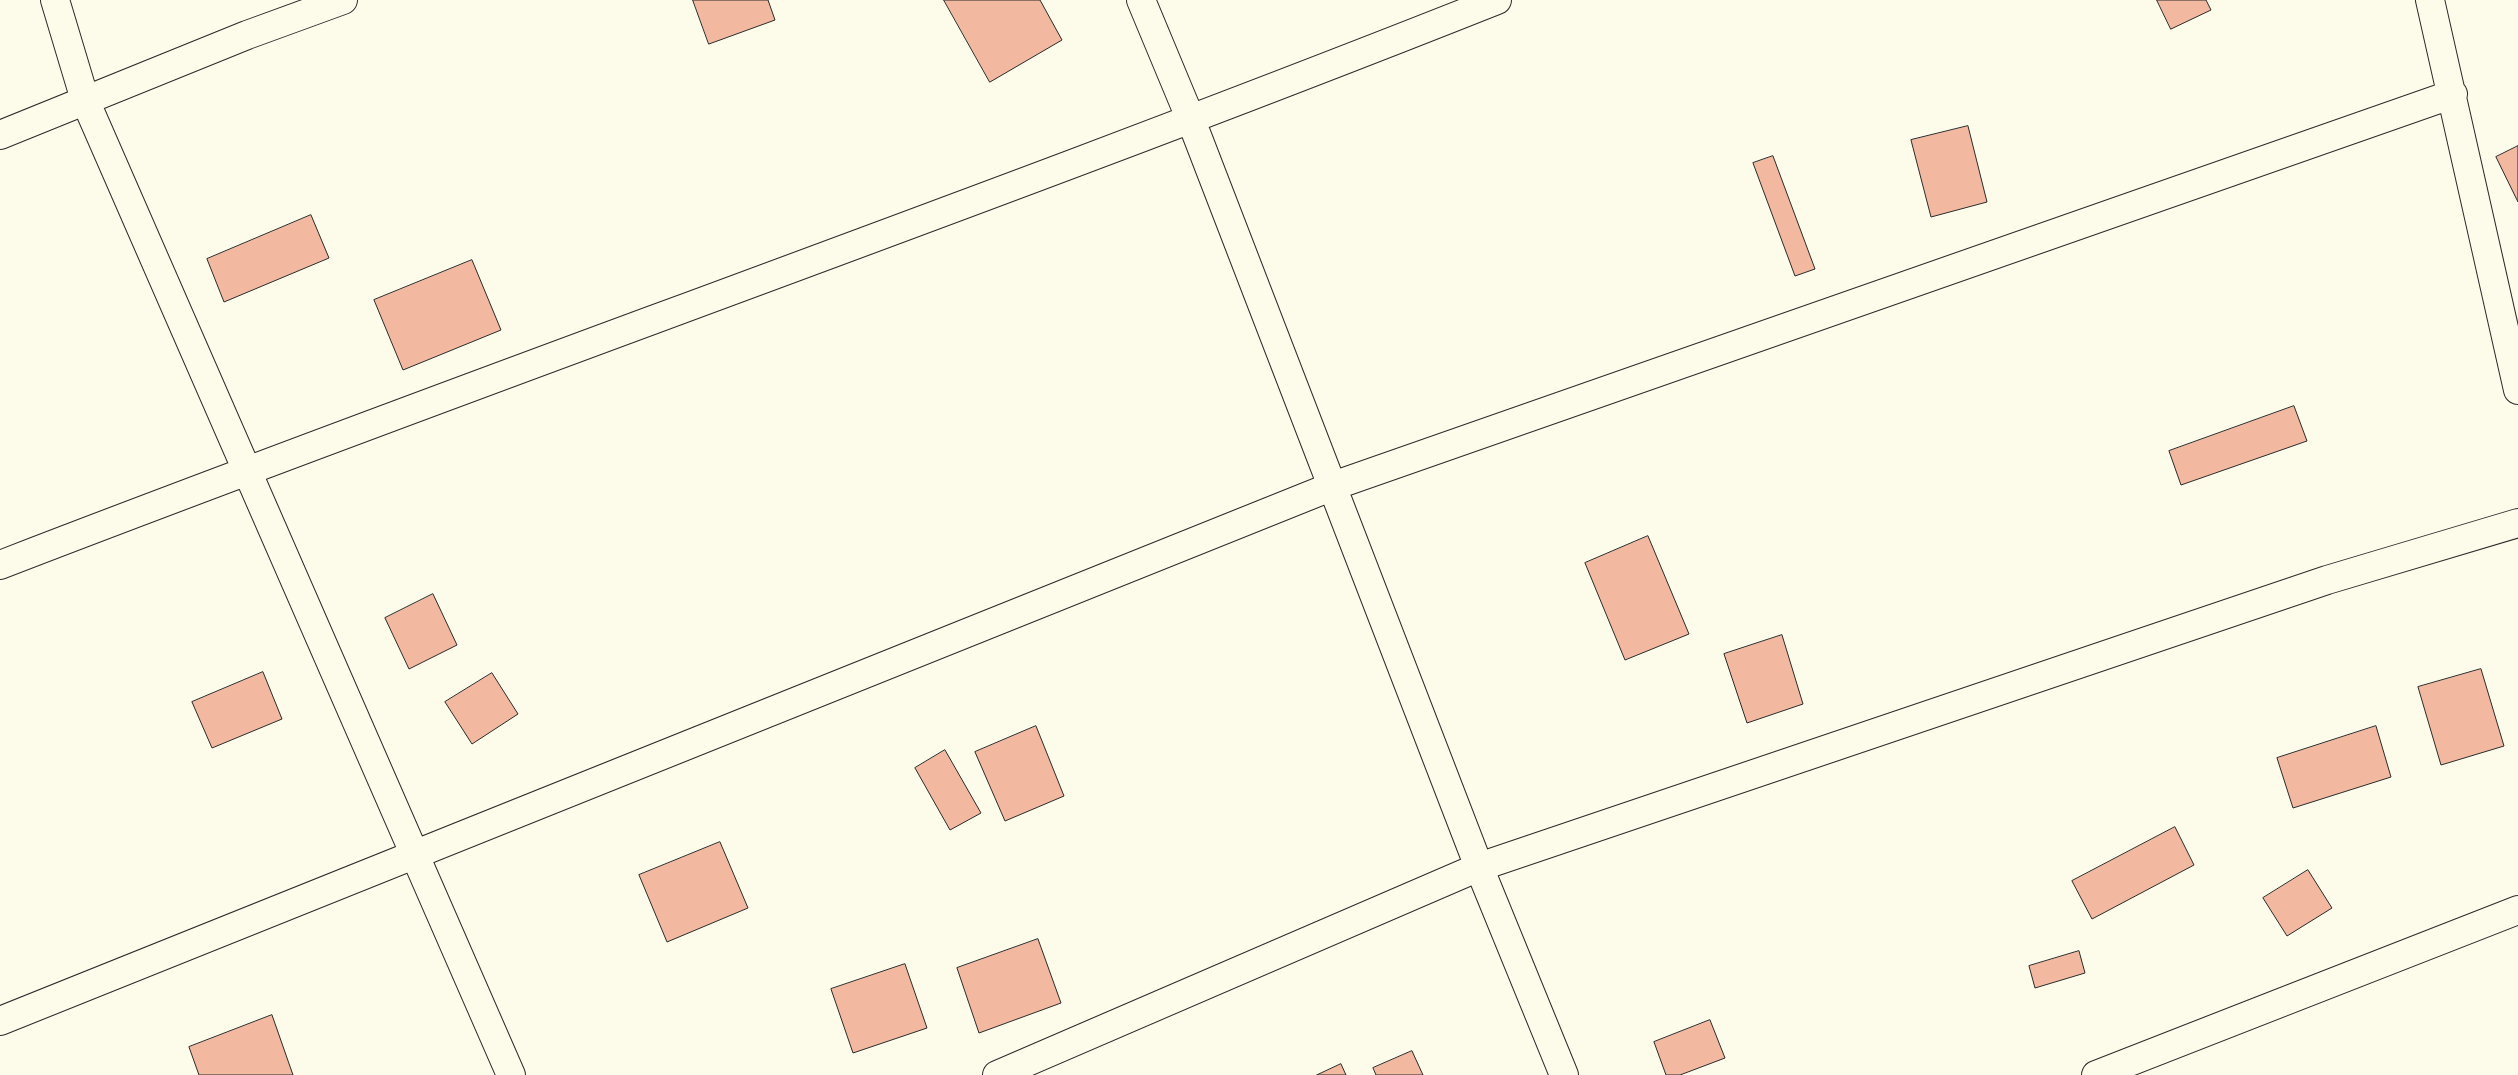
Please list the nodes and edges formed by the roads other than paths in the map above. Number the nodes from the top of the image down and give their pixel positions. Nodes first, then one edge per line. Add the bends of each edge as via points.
1 (55, 0) edge
2 (343, 0) edge
3 (1141, 0) edge
4 (1497, 0) edge
5 (2430, 0) edge
6 (2453, 94) junction
7 (85, 100) junction
8 (1191, 120) junction
9 (0, 135) edge
10 (2518, 390) edge
11 (247, 470) junction
12 (1333, 486) junction
13 (2518, 523) edge
14 (0, 565) edge
15 (414, 854) junction
16 (1479, 867) junction
17 (2518, 910) edge
18 (0, 1022) edge
19 (511, 1075) edge
20 (997, 1075) edge
21 (1564, 1075) edge
22 (2096, 1075) edge

1 - 7 street
2 - 7 street
3 - 8 street
4 - 8 street
5 - 6 street
6 - 10 street
6 - 12 street
7 - 9 street
7 - 11 street
8 - 11 street via 880,238
8 - 12 street
11 - 14 street
11 - 15 street
12 - 15 street
12 - 16 street
13 - 16 street via 2327,580
15 - 18 street
15 - 19 street
16 - 20 street
16 - 21 street
17 - 22 street

